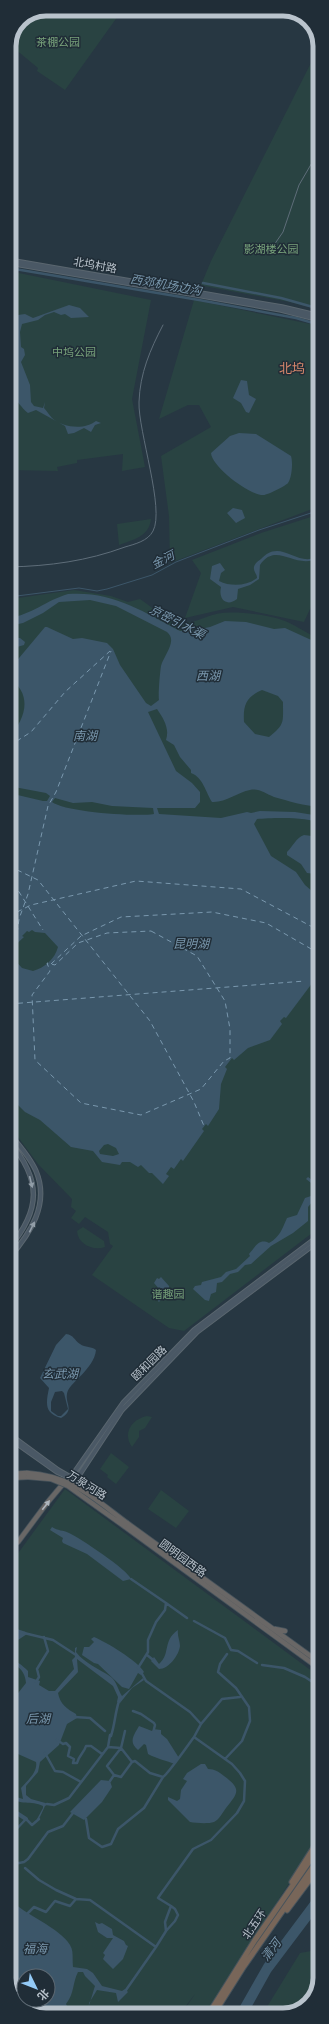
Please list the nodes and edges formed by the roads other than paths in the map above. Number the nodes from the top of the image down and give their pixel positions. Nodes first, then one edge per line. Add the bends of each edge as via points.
1 (16, 261) edge
2 (16, 264) edge
3 (153, 288) junction
4 (157, 291) dead end
5 (313, 314) edge
6 (313, 318) edge
7 (16, 1142) edge
8 (16, 1152) edge
9 (16, 1239) edge
10 (313, 1240) edge
11 (313, 1245) edge
12 (16, 1249) edge
13 (16, 1439) edge
14 (16, 1443) edge
15 (16, 1474) edge
16 (16, 1478) edge
17 (70, 1478) junction
18 (125, 1524) junction
19 (16, 1543) edge
20 (271, 1628) junction
21 (285, 1631) dead end
22 (313, 1658) edge
23 (313, 1664) edge
24 (313, 1849) edge
25 (313, 1857) edge
26 (313, 1867) edge
27 (313, 1869) edge
28 (313, 1875) edge
29 (300, 1886) junction
30 (258, 1942) junction
31 (213, 2008) edge
32 (218, 2008) edge

1 - 5 main road, 北坞村路
2 - 3 main road, 北坞村路
3 - 4 main road
3 - 6 main road, 北坞村路 via 281,310
12 -> 7 main road via 33,1226 39,1211 40,1198 36,1170
8 -> 9 main road via 28,1169 33,1189 33,1202 26,1226
10 - 17 main road, 颐和园路 via 198,1326 122,1403
11 - 17 main road, 颐和园路 via 197,1332 122,1410 76,1480
13 - 17 main road
14 - 17 main road via 57,1472
15 - 18 highway, 万泉河路, bridge via 44,1474 60,1478 79,1488
16 - 18 highway, 圆明园西路, bridge via 51,1479 68,1486
19 -> 17 highway
18 - 20 highway, 圆明园西路
18 - 23 highway, 圆明园西路
20 - 21 highway
20 - 22 highway, 圆明园西路
24 - 30 highway
25 - 30 highway, 北五环
26 - 29 highway, 北五环
27 - 29 highway
28 - 30 highway
29 - 30 highway, 北五环
30 - 31 highway, 北五环
30 - 32 highway, 北五环

